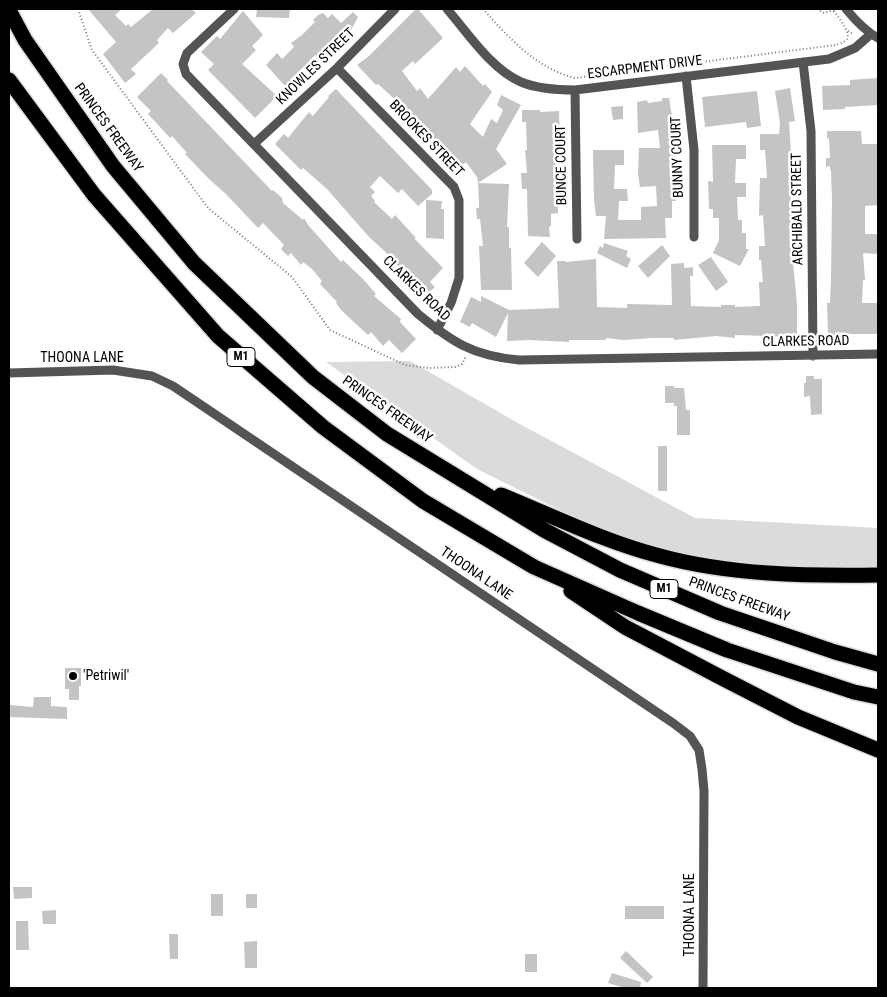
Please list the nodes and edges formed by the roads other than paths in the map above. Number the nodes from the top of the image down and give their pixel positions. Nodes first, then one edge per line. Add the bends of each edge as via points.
1 (234, 9) edge
2 (395, 9) edge
3 (447, 9) edge
4 (846, 9) edge
5 (9, 10) edge
6 (875, 36) edge
7 (803, 62) junction
8 (337, 68) junction
9 (686, 76) junction
10 (9, 80) edge
11 (575, 90) junction
12 (254, 144) junction
13 (694, 237) dead end
14 (577, 239) dead end
15 (437, 330) junction
16 (878, 354) edge
17 (813, 356) junction
18 (9, 374) edge
19 (465, 480) junction
20 (534, 567) junction
21 (878, 575) edge
22 (878, 664) edge
23 (878, 697) edge
24 (878, 750) edge
25 (703, 988) edge

1 - 12 street, CLARKES ROAD via 187,53 183,64 186,74
2 - 8 street, KNOWLES STREET
3 - 11 street, ESCARPMENT DRIVE via 497,67 521,82 542,88
4 - 6 street
5 - 19 highway, PRINCES FREEWAY / M1 via 25,40 113,166 194,263 313,378 387,434
6 - 7 street, ESCARPMENT DRIVE via 829,59
7 - 9 street, ESCARPMENT DRIVE
7 - 17 street, ARCHIBALD STREET via 811,131
8 - 12 street, KNOWLES STREET
8 - 15 street, BROOKES STREET via 457,193 459,278
9 - 11 street, ESCARPMENT DRIVE
9 - 13 street, BUNNY COURT via 694,150
10 - 20 highway, M1 via 94,195 218,336 323,428 424,501
11 - 14 street, BUNCE COURT
12 - 15 street, CLARKES ROAD
15 - 17 street, CLARKES ROAD via 468,349 519,360
16 - 17 street, CLARKES ROAD
18 - 25 street, THOONA LANE via 113,370 152,376 173,386 690,736 700,750 704,791
19 - 21 highway via 614,542 659,556 710,567 833,576
19 - 22 highway, PRINCES FREEWAY / M1 via 544,530 620,570 720,613
20 - 23 highway, M1 via 727,650
20 - 24 highway via 625,627 798,717

